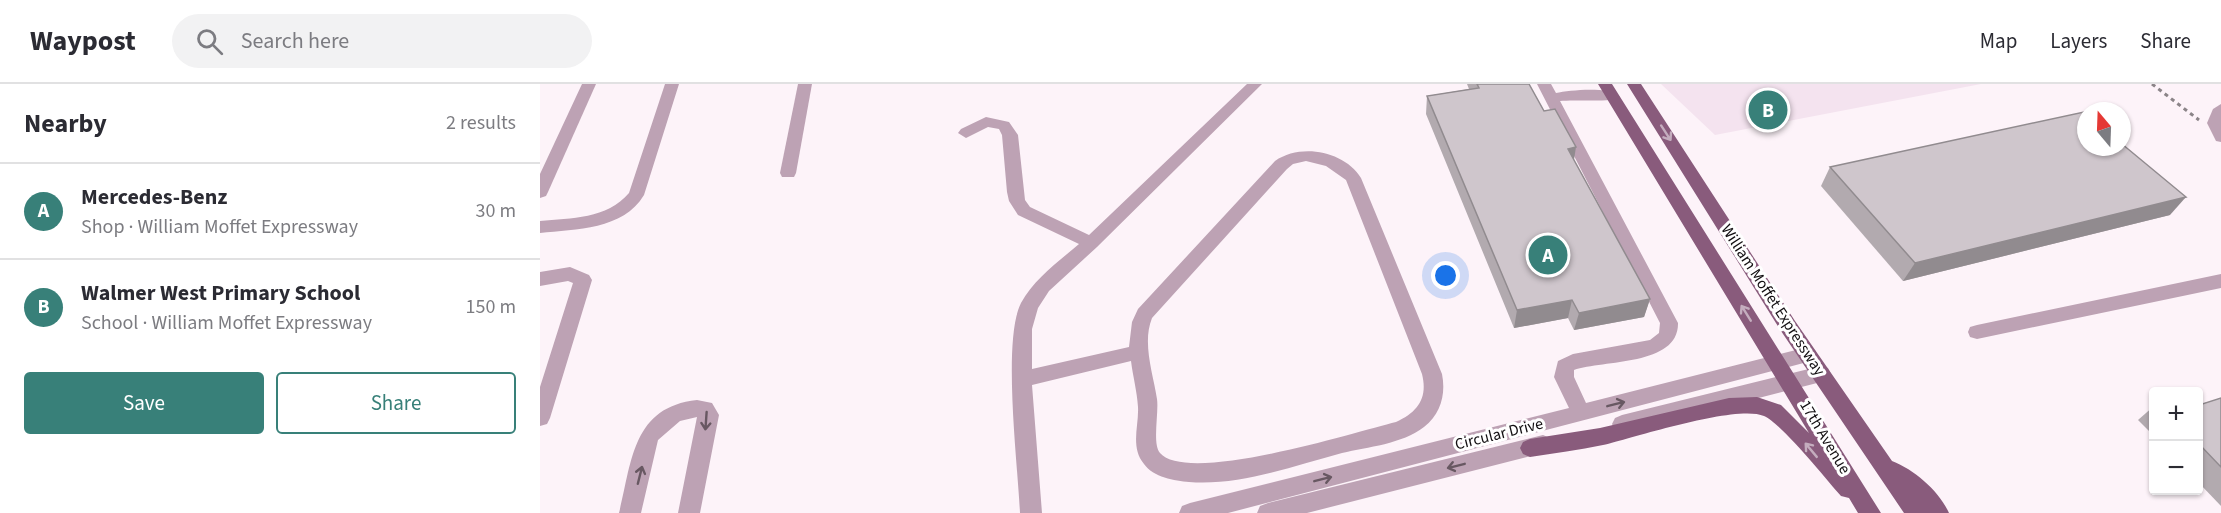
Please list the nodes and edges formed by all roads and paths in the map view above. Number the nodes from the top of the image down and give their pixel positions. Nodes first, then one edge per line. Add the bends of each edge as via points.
1 (589, 84) edge
2 (672, 84) edge
3 (805, 84) edge
4 (1255, 84) edge
5 (1580, 84) edge
6 (1634, 84) edge
7 (2152, 84) edge
8 (1609, 90) edge
9 (1548, 91) edge
10 (2221, 109) edge
11 (2204, 124) dead end
12 (966, 133) dead end
13 (2221, 136) edge
14 (788, 172) dead end
15 (540, 192) edge
16 (540, 227) edge
17 (1091, 243) junction
18 (540, 279) edge
19 (2221, 281) edge
20 (1977, 332) dead end
21 (1139, 352) junction
22 (1808, 356) junction
23 (1778, 362) junction
24 (1821, 374) junction
25 (1022, 379) junction
26 (1790, 381) junction
27 (1581, 413) junction
28 (540, 418) edge
29 (1530, 448) junction
30 (1886, 469) junction
31 (1269, 508) edge
32 (1868, 510) edge
33 (630, 513) edge
34 (689, 513) edge
35 (1031, 513) edge
36 (1190, 513) edge
37 (1916, 513) edge
38 (1938, 513) edge

1 - 15 street
2 - 16 street via 630,204 605,216
3 - 14 street
4 - 17 street
5 - 9 street
6 -> 22 main road, William Moffet Expressway
7 - 11 path
8 - 9 street via 1578,94
23 -> 8 main road, William Moffet Expressway
9 - 27 street via 1670,331 1662,344 1653,347 1568,363 1563,369 1564,377
10 - 13 street via 2214,118
12 - 17 street via 986,122 1004,125 1010,135 1017,201 1024,211
17 - 25 street via 1043,286 1029,306 1023,330
18 - 28 street via 570,274 582,280
19 - 20 street
21 - 21 street via 1147,399 1148,453 1162,466 1187,473 1248,468 1400,430 1421,419 1436,392 1353,178 1339,165 1315,156 1296,157 1281,165 1144,314
21 - 25 street
22 - 23 street, Circular Drive
22 - 24 main road, William Moffet Expressway
23 - 26 main road, 17th Avenue
27 -> 23 street, Circular Drive
24 - 26 street, Circular Drive
24 - 30 main road, William Moffet Expressway
25 - 35 street
26 - 29 street, Circular Drive
26 - 32 main road, 17th Avenue
31 -> 27 street, Circular Drive
29 -> 31 street, Circular Drive
32 -> 29 main road via 1786,421 1757,405 1729,406 1600,437
30 - 37 main road, William Moffet Expressway
30 - 38 main road via 1908,479
31 - 36 street, Circular Drive
33 -> 34 street via 649,437 675,414 699,408 709,415

